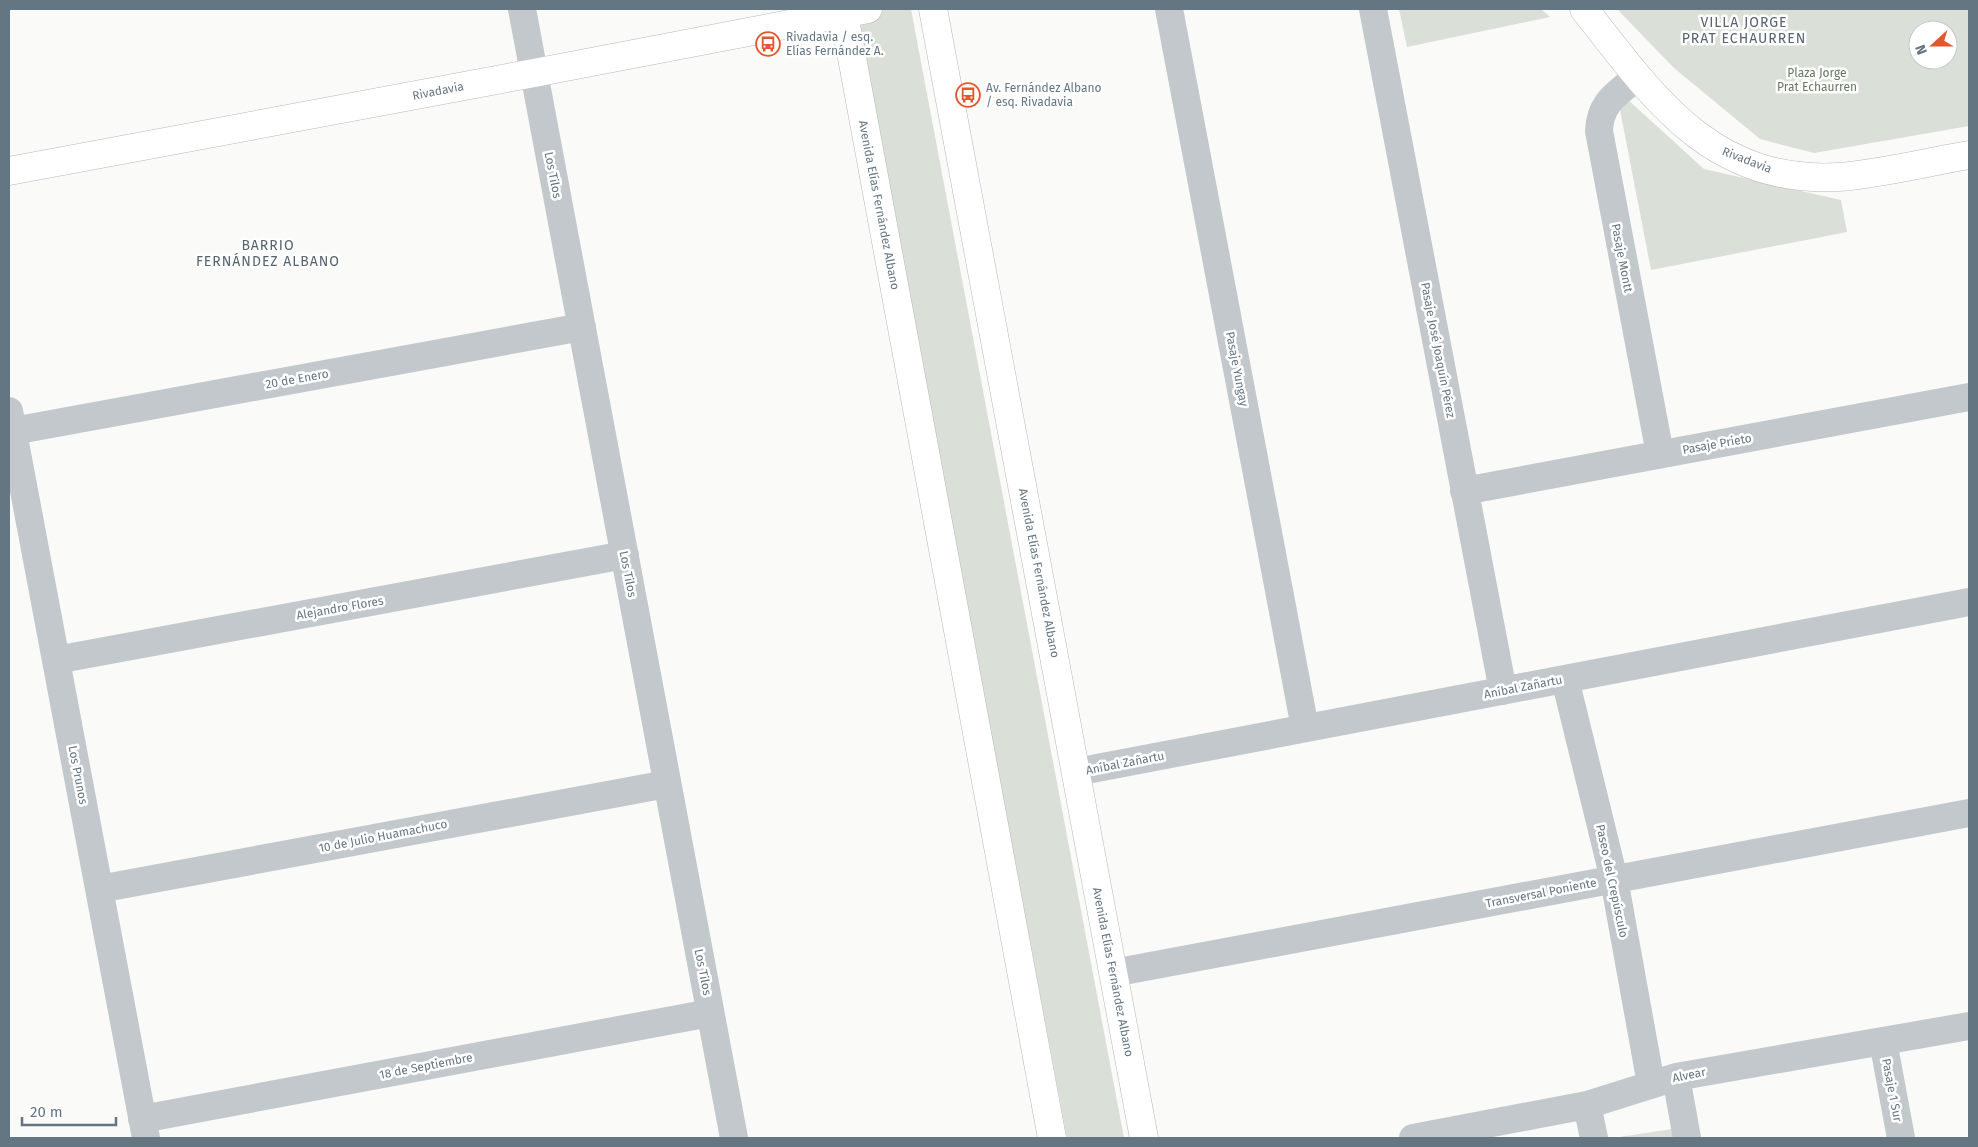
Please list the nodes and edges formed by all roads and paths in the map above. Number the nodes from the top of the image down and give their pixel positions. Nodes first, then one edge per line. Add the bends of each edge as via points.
1 (522, 9) edge
2 (933, 9) edge
3 (1169, 9) edge
4 (1373, 9) edge
5 (1584, 9) edge
6 (851, 10) edge
7 (534, 73) junction
8 (1637, 77) junction
9 (1969, 155) edge
10 (9, 171) edge
11 (582, 327) junction
12 (1969, 397) edge
13 (11, 421) edge
14 (1660, 454) junction
15 (1464, 490) junction
16 (624, 555) junction
17 (1969, 602) edge
18 (56, 660) junction
19 (1565, 679) junction
20 (1503, 691) junction
21 (1305, 728) junction
22 (1076, 772) junction
23 (667, 784) junction
24 (1969, 813) edge
25 (1614, 879) junction
26 (99, 889) junction
27 (1113, 973) junction
28 (710, 1013) junction
29 (1969, 1026) edge
30 (1883, 1041) junction
31 (1663, 1080) junction
32 (1588, 1105) junction
33 (144, 1129) edge
34 (734, 1138) edge
35 (1052, 1138) edge
36 (1144, 1138) edge
37 (1413, 1138) edge
38 (1594, 1138) edge
39 (1687, 1138) edge
40 (1901, 1138) edge

1 - 7 street, Los Tilos
2 - 22 main road, Avenida Elías Fernández Albano
3 - 21 street, Pasaje Yungay
4 - 15 street, Pasaje José Joaquín Pérez
5 - 8 main road, Rivadavia
6 - 7 main road, Rivadavia
6 - 35 main road, Avenida Elías Fernández Albano
7 - 10 main road, Rivadavia
7 - 11 street, Los Tilos
8 - 9 main road, Rivadavia via 1688,129 1714,147 1737,159 1788,174 1838,177
8 - 14 street, Pasaje Montt via 1608,102 1601,115 1599,130
11 - 13 street, 20 de Enero
11 - 16 street, Los Tilos
12 - 14 street, Pasaje Prieto
13 - 18 street, Los Prunos
14 - 15 street, Pasaje Prieto
15 - 20 street, Pasaje José Joaquín Pérez
16 - 18 street, Alejandro Flores
16 - 23 street, Los Tilos
17 - 19 street, Aníbal Zañartu
18 - 26 street, Los Prunos
19 - 20 street, Aníbal Zañartu
19 - 25 street, Paseo del Crepúsculo
20 - 21 street, Aníbal Zañartu
21 - 22 street, Aníbal Zañartu
22 - 27 main road, Avenida Elías Fernández Albano
23 - 26 street, 10 de Julio Huamachuco
23 - 28 street, Los Tilos
24 - 25 street, Transversal Poniente
25 - 27 street, Transversal Poniente
25 - 31 street, Paseo del Crepúsculo
26 - 33 street, Los Prunos
27 - 36 main road, Avenida Elías Fernández Albano
28 - 33 street, 18 de Septiembre
28 - 34 street, Los Tilos
29 - 30 street, Alvear
30 - 31 street, Alvear
30 - 40 street, Pasaje 1 Sur
31 - 32 street, Alvear
31 - 39 street, Paseo del Crepúsculo
32 - 37 street, Alvear
32 - 38 street

